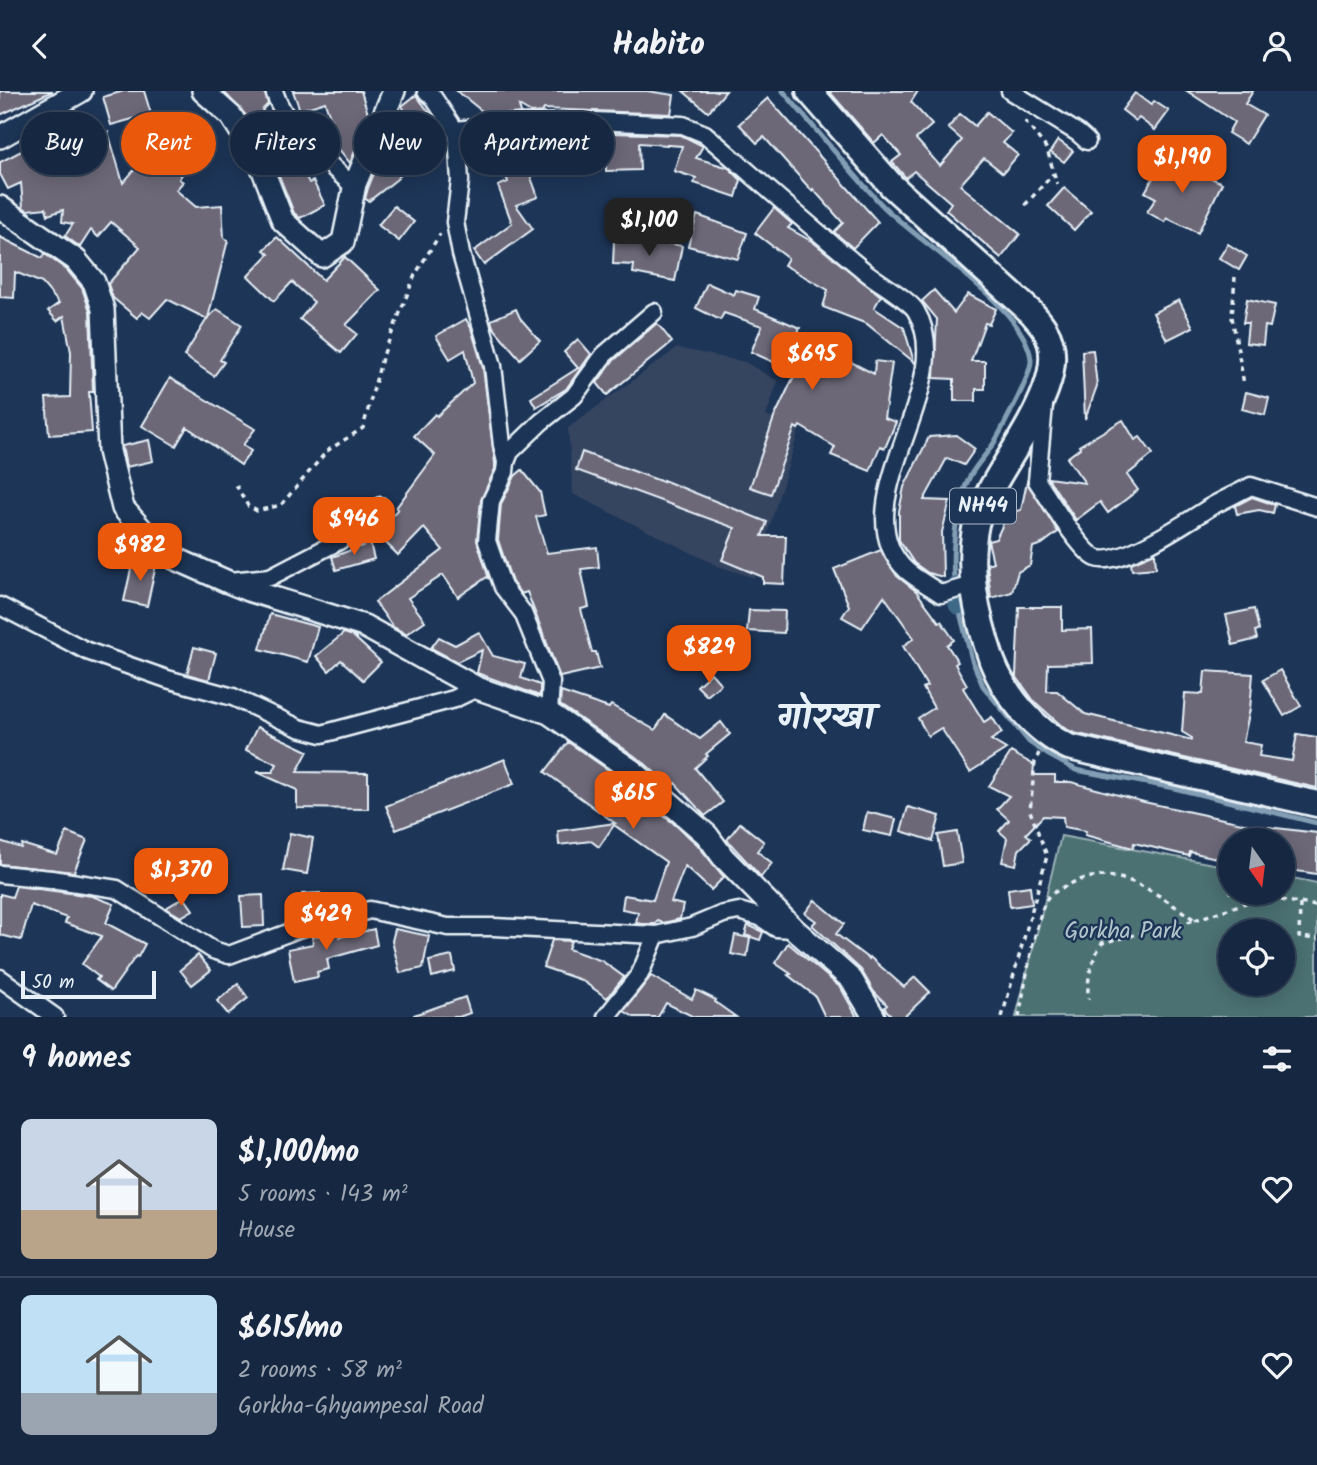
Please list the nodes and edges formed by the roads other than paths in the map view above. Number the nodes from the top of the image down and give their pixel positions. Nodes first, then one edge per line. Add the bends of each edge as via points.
1 (81, 91) edge
2 (203, 91) edge
3 (274, 91) edge
4 (394, 91) edge
5 (426, 91) edge
6 (809, 91) edge
7 (1010, 91) edge
8 (455, 130) junction
9 (0, 137) edge
10 (1087, 141) dead end
11 (354, 187) junction
12 (0, 207) edge
13 (654, 312) dead end
14 (1044, 393) junction
15 (506, 462) junction
16 (380, 506) dead end
17 (1317, 507) edge
18 (228, 582) junction
19 (972, 585) junction
20 (0, 606) edge
21 (477, 688) junction
22 (550, 713) junction
23 (1317, 804) edge
24 (0, 874) edge
25 (794, 929) junction
26 (656, 935) junction
27 (0, 978) edge
28 (55, 1017) edge
29 (606, 1017) edge
30 (874, 1017) edge

1 - 9 street
2 - 11 street via 230,116 259,160 283,221 322,256 343,242
3 - 11 street via 279,107 310,145
4 - 11 street
5 - 8 street
6 - 14 main road, NH44 via 892,186 1032,313 1046,331 1053,352
7 - 10 street
8 - 15 street via 460,181 455,222 493,366
8 - 19 street via 594,121 683,125 705,134 855,264 916,310 925,334 925,367 890,481 884,525 894,554 906,570 941,594
12 - 18 street via 76,260 94,282 103,309 109,451 123,508 174,558
13 - 15 street via 604,355 574,396 510,452
14 - 17 street via 1037,481 1095,558 1111,559 1136,550 1251,486
14 - 19 main road, NH44 via 981,512 972,551
15 - 22 street via 491,501 487,541 503,587 523,613 551,683
16 - 18 street via 339,541 270,577
18 - 21 street via 364,626
19 - 23 main road, NH44 via 998,677 1022,710 1056,741
20 - 21 street via 87,650 233,697 322,734 454,699
21 - 22 street
22 - 25 street via 634,772 707,835
24 - 26 street via 117,889 213,950 229,955 370,910 448,927
25 - 26 street via 776,928 739,911
25 - 30 street via 852,980
26 - 29 street via 640,974
27 - 28 street

